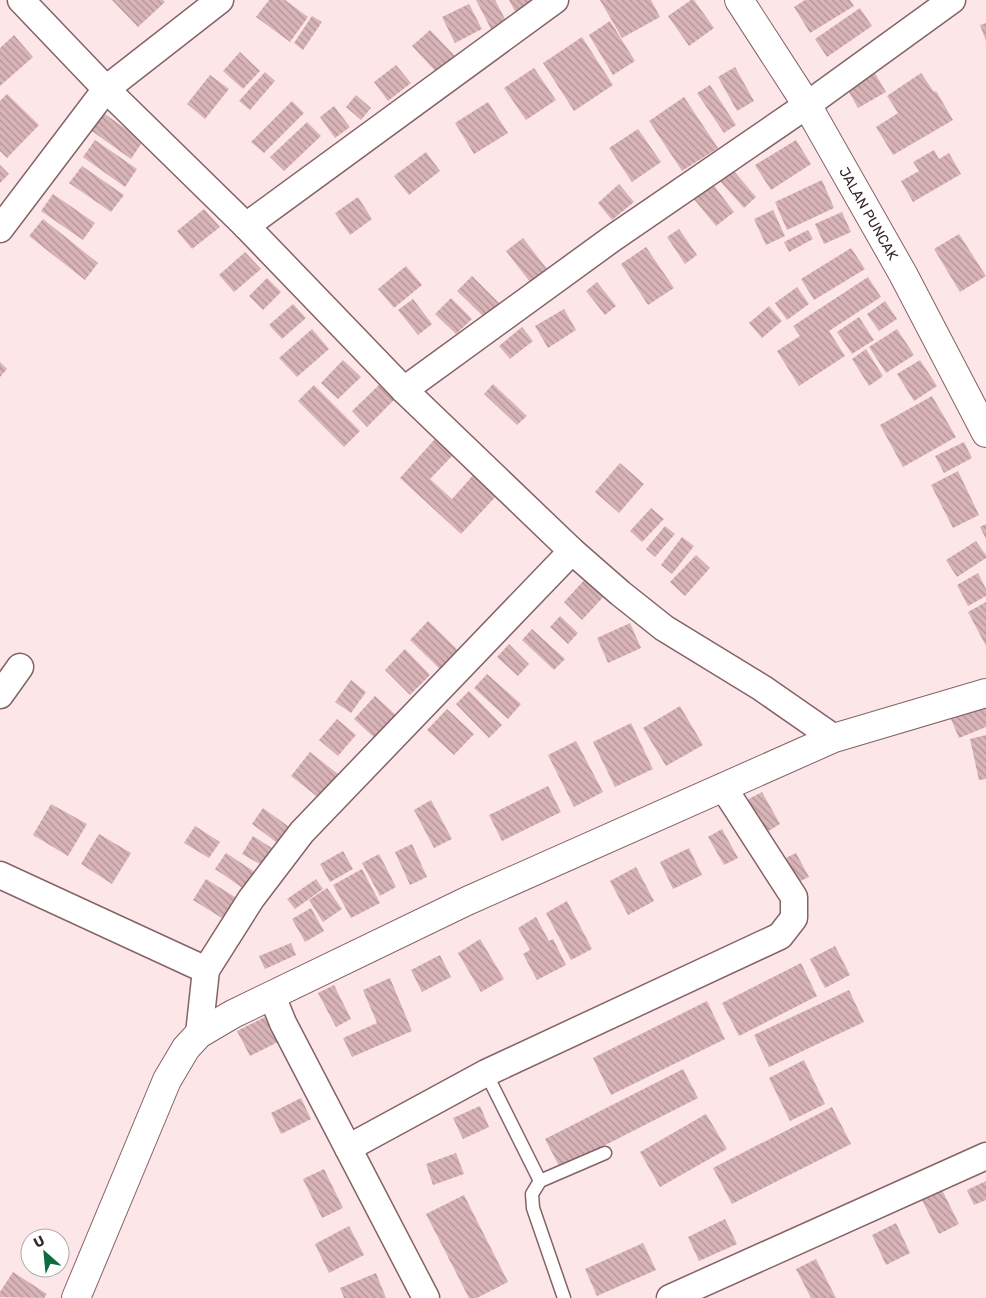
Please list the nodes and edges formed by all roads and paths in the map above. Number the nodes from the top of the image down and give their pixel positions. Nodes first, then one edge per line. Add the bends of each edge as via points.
1 (22, 0) edge
2 (220, 0) edge
3 (554, 0) edge
4 (739, 0) edge
5 (952, 0) edge
6 (106, 89) junction
7 (807, 105) junction
8 (246, 226) junction
9 (0, 229) edge
10 (404, 390) junction
11 (986, 433) edge
12 (572, 551) junction
13 (20, 667) dead end
14 (986, 693) edge
15 (0, 695) edge
16 (834, 738) junction
17 (723, 787) junction
18 (0, 875) edge
19 (206, 970) junction
20 (272, 996) junction
21 (199, 1034) junction
22 (486, 1073) junction
23 (348, 1148) junction
24 (605, 1153) dead end
25 (986, 1156) edge
26 (540, 1181) junction
27 (76, 1298) edge
28 (426, 1298) edge
29 (564, 1298) edge
30 (670, 1298) edge

1 - 6 street
2 - 6 street
3 - 8 street
4 - 7 street, JALAN PUNCAK
5 - 7 street
6 - 8 street
6 - 9 street
7 - 10 street via 613,238
7 - 11 street, JALAN PUNCAK via 903,274
8 - 10 street
10 - 12 street
12 - 16 street via 664,628 762,688
12 - 19 street via 302,832 250,899
13 - 15 street
14 - 16 street
16 - 17 street
17 - 20 street via 467,901
17 - 22 street via 794,897 794,918 780,936
18 - 19 street
19 - 21 street
20 - 21 street
20 - 23 street
21 - 27 street via 186,1048 167,1080
22 - 23 street
22 - 26 lane
23 - 28 street
24 - 26 lane
25 - 30 street
26 - 29 lane via 532,1194 533,1208

